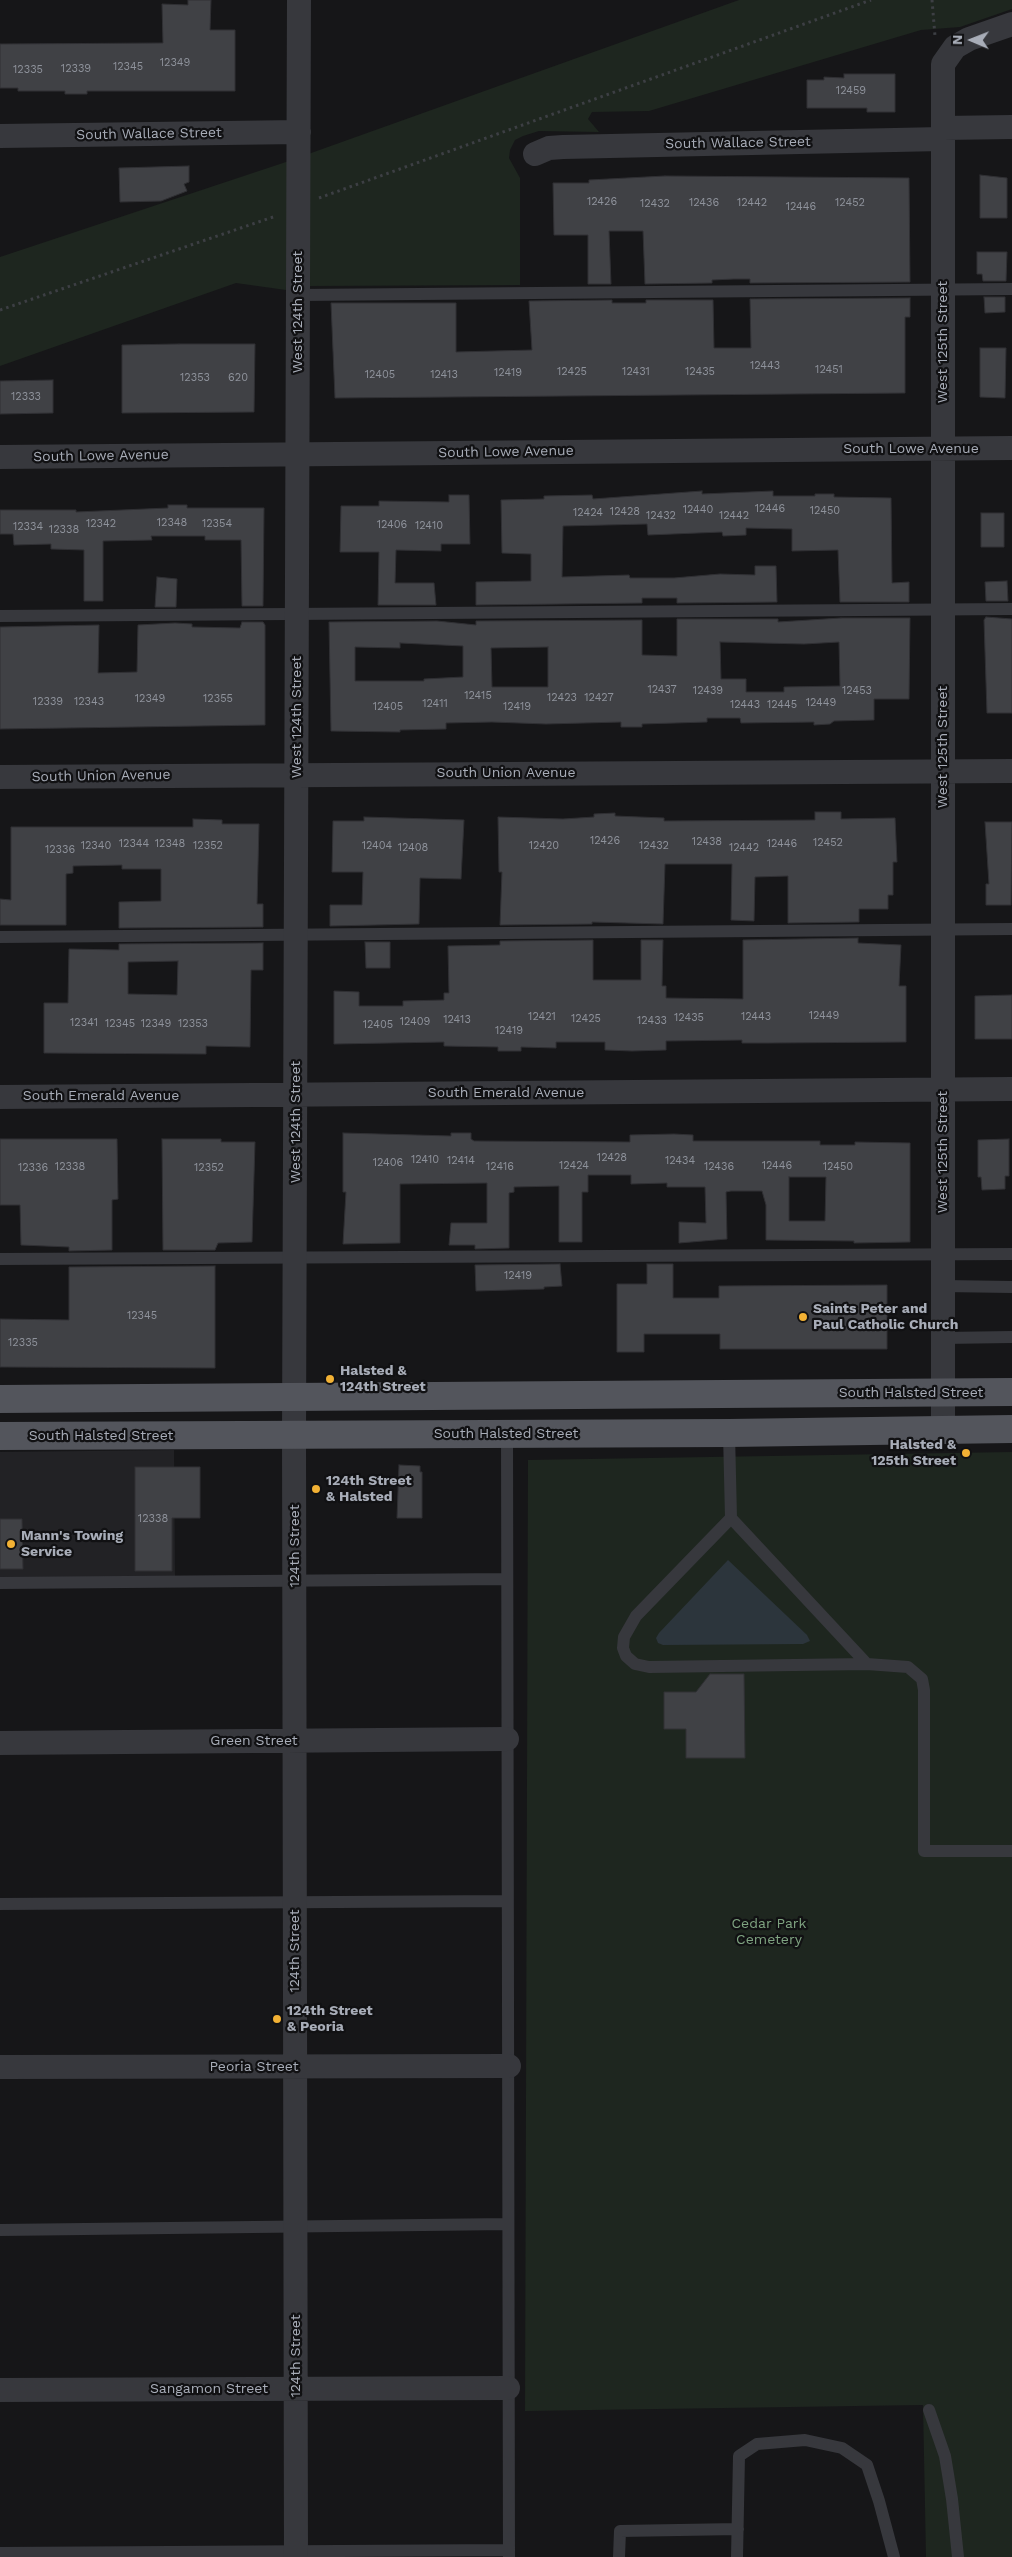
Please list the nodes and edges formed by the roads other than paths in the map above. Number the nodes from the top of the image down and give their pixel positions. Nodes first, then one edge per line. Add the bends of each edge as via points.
1 (299, 0) edge
2 (1012, 24) edge
3 (1012, 127) edge
4 (299, 132) junction
5 (942, 133) junction
6 (0, 136) edge
7 (535, 154) dead end
8 (1012, 289) edge
9 (943, 290) junction
10 (298, 296) junction
11 (943, 448) junction
12 (1012, 448) edge
13 (298, 454) junction
14 (0, 457) edge
15 (943, 609) junction
16 (1012, 609) edge
17 (297, 614) junction
18 (0, 616) edge
19 (943, 771) junction
20 (1012, 771) edge
21 (297, 774) junction
22 (0, 777) edge
23 (943, 929) junction
24 (1012, 929) edge
25 (296, 935) junction
26 (0, 937) edge
27 (1012, 1089) edge
28 (942, 1090) junction
29 (296, 1095) junction
30 (0, 1097) edge
31 (943, 1254) junction
32 (1012, 1254) edge
33 (295, 1258) junction
34 (0, 1259) edge
35 (943, 1286) junction
36 (1012, 1287) edge
37 (943, 1338) junction
38 (1012, 1338) edge
39 (1012, 1392) edge
40 (942, 1393) junction
41 (295, 1397) junction
42 (0, 1399) edge
43 (1012, 1429) edge
44 (943, 1430) junction
45 (729, 1433) junction
46 (507, 1434) junction
47 (294, 1435) junction
48 (0, 1436) edge
49 (731, 1518) junction
50 (507, 1579) junction
51 (295, 1580) junction
52 (0, 1582) edge
53 (867, 1664) junction
54 (507, 1739) junction
55 (295, 1741) junction
56 (0, 1743) edge
57 (1012, 1851) edge
58 (507, 1901) junction
59 (295, 1902) junction
60 (0, 1904) edge
61 (296, 2066) junction
62 (509, 2066) junction
63 (0, 2067) edge
64 (508, 2224) junction
65 (296, 2226) junction
66 (0, 2230) edge
67 (296, 2388) junction
68 (508, 2388) junction
69 (0, 2390) edge
70 (929, 2410) dead end
71 (738, 2530) junction
72 (0, 2553) edge
73 (296, 2554) edge
74 (508, 2554) edge
75 (619, 2557) edge
76 (737, 2557) edge
77 (894, 2557) edge
78 (958, 2557) edge

1 - 4 street, West 124th Street
2 - 5 street, West 125th Street via 955,47 943,64
3 - 5 street, South Wallace Street
4 - 6 street, South Wallace Street
4 - 10 street, West 124th Street
5 - 7 street, South Wallace Street via 563,147
5 - 9 street, West 125th Street
8 - 9 lane
9 - 10 lane
9 - 11 street, West 125th Street
10 - 13 street, West 124th Street
11 - 12 street, South Lowe Avenue
11 - 13 street, South Lowe Avenue
11 - 15 street, West 125th Street
13 - 14 street, South Lowe Avenue
13 - 17 street, West 124th Street
15 - 16 lane
15 - 17 lane
15 - 19 street, West 125th Street
17 - 18 lane
17 - 21 street, West 124th Street
19 - 20 street, South Union Avenue
19 - 21 street, South Union Avenue
19 - 23 street, West 125th Street
21 - 22 street, South Union Avenue
21 - 25 street, West 124th Street
23 - 24 lane
23 - 25 lane
23 - 28 street, West 125th Street
25 - 26 lane
25 - 29 street, West 124th Street
27 - 28 street, South Emerald Avenue
28 - 29 street, South Emerald Avenue
28 - 31 street, West 125th Street
29 - 30 street, South Emerald Avenue
29 - 33 street, West 124th Street
31 - 32 lane
31 - 33 lane
31 - 35 street, West 125th Street
33 - 34 lane
33 - 41 street, West 124th Street
35 - 36 lane
35 - 37 street, West 125th Street
37 - 38 lane
37 - 40 street, West 125th Street
39 - 40 main road, South Halsted Street
40 - 41 main road, South Halsted Street
40 - 44 street, West 125th Street
41 - 42 main road, South Halsted Street
41 - 47 street, West 124th Street
43 - 44 main road, South Halsted Street
44 - 45 main road, South Halsted Street
45 - 46 main road, South Halsted Street
45 - 49 lane
46 - 47 main road, South Halsted Street
46 - 50 lane
47 - 48 main road, South Halsted Street
47 - 51 street, 124th Street
49 - 53 lane
49 - 53 lane via 636,1616 624,1637 626,1656 635,1664 649,1667
50 - 51 lane
50 - 54 lane
51 - 52 lane
51 - 55 street, 124th Street
53 - 57 lane via 908,1667 922,1679 924,1851
54 - 55 street, Green Street
54 - 58 lane
55 - 56 street, Green Street
55 - 59 street, 124th Street
58 - 59 lane
58 - 62 lane
59 - 60 lane
59 - 61 street, 124th Street
61 - 62 street, Peoria Street
61 - 63 street, Peoria Street
61 - 65 street, 124th Street
62 - 64 lane
64 - 65 lane
64 - 68 lane
65 - 66 lane
65 - 67 street, 124th Street
67 - 68 street, Sangamon Street
67 - 69 street, Sangamon Street
67 - 73 street, 124th Street
68 - 74 lane
70 - 78 lane via 945,2456
71 - 75 lane via 620,2531
71 - 76 lane
71 - 77 lane via 739,2456 757,2444 805,2440 842,2448 867,2465
72 - 73 lane
73 - 74 lane

